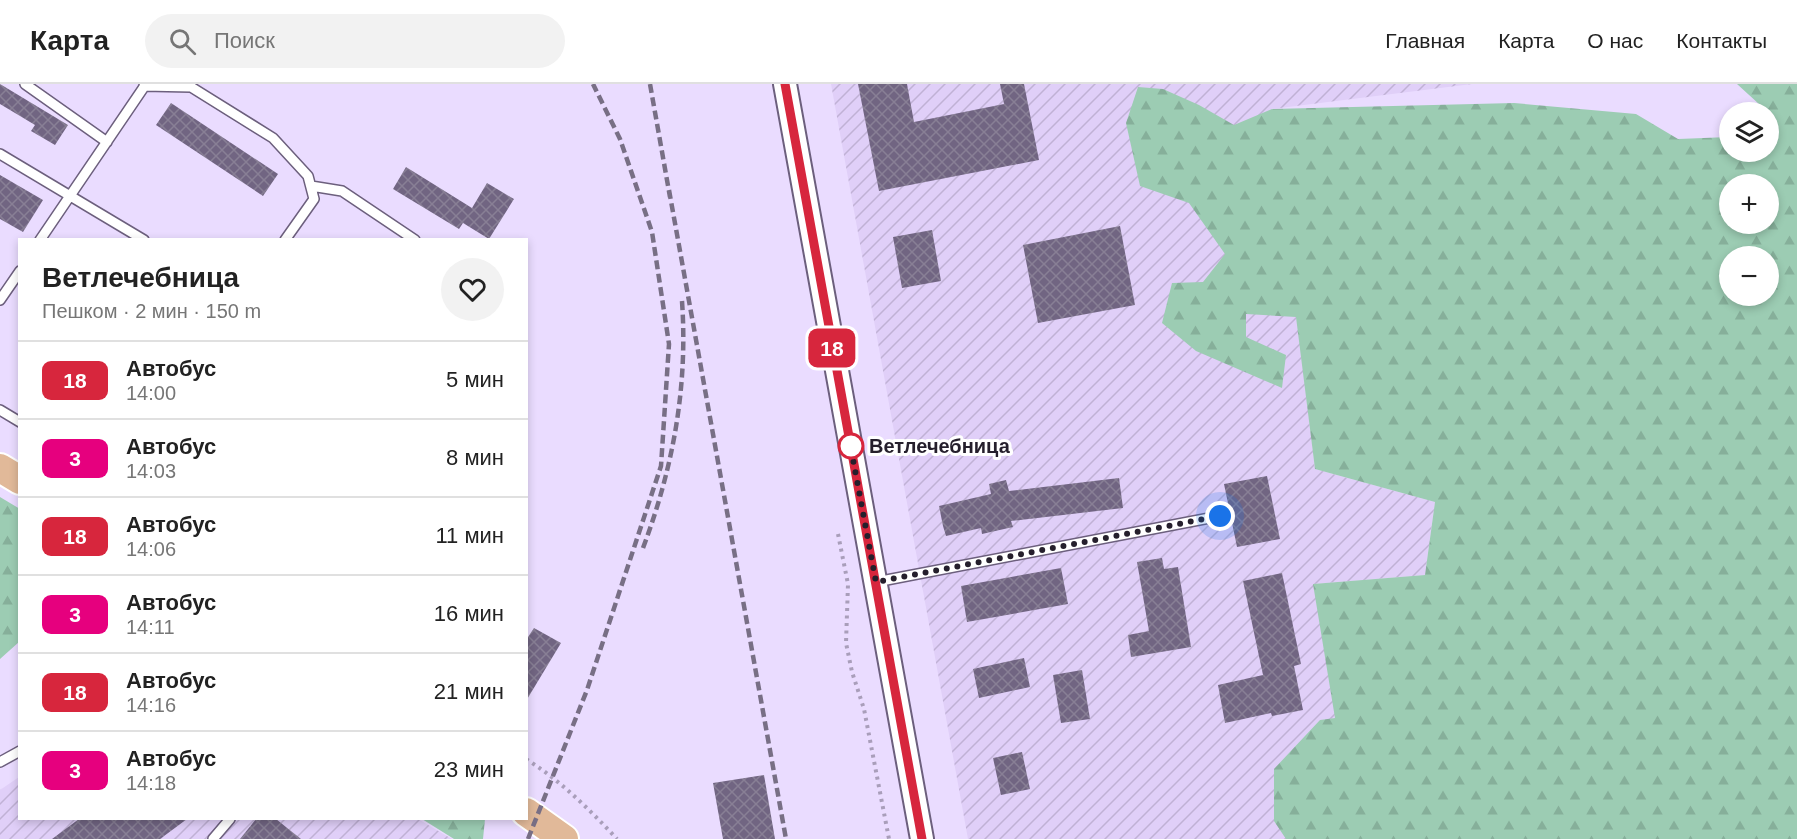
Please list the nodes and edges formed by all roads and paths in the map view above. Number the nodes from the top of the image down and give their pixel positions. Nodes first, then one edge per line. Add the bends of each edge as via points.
1 (25, 84) edge
2 (785, 84) edge
3 (145, 85) edge
4 (107, 142) junction
5 (0, 154) edge
6 (310, 186) junction
7 (71, 195) junction
8 (41, 238) edge
9 (141, 238) edge
10 (286, 238) edge
11 (412, 238) edge
12 (18, 274) edge
13 (0, 300) edge
14 (0, 410) edge
15 (18, 421) edge
16 (0, 468) edge
17 (18, 479) edge
18 (1220, 516) dead end
19 (838, 534) dead end
20 (876, 582) junction
21 (18, 752) edge
22 (528, 760) edge
23 (0, 762) edge
24 (528, 813) edge
25 (229, 820) edge
26 (213, 839) edge
27 (564, 839) edge
28 (617, 839) edge
29 (890, 839) edge
30 (922, 839) edge

1 - 4 lane
2 - 20 street
3 - 4 lane
3 - 6 lane via 190,87 273,138 308,176
4 - 7 lane
5 - 7 lane
6 - 10 lane via 314,199
6 - 11 lane via 342,191
7 - 8 lane
7 - 9 lane
12 - 13 lane
14 - 15 lane
16 - 17 main road
18 - 20 lane
19 - 29 path via 848,585 846,644 864,709
20 - 30 street
21 - 23 lane
22 - 28 path via 553,776
24 - 27 main road
25 - 26 lane

